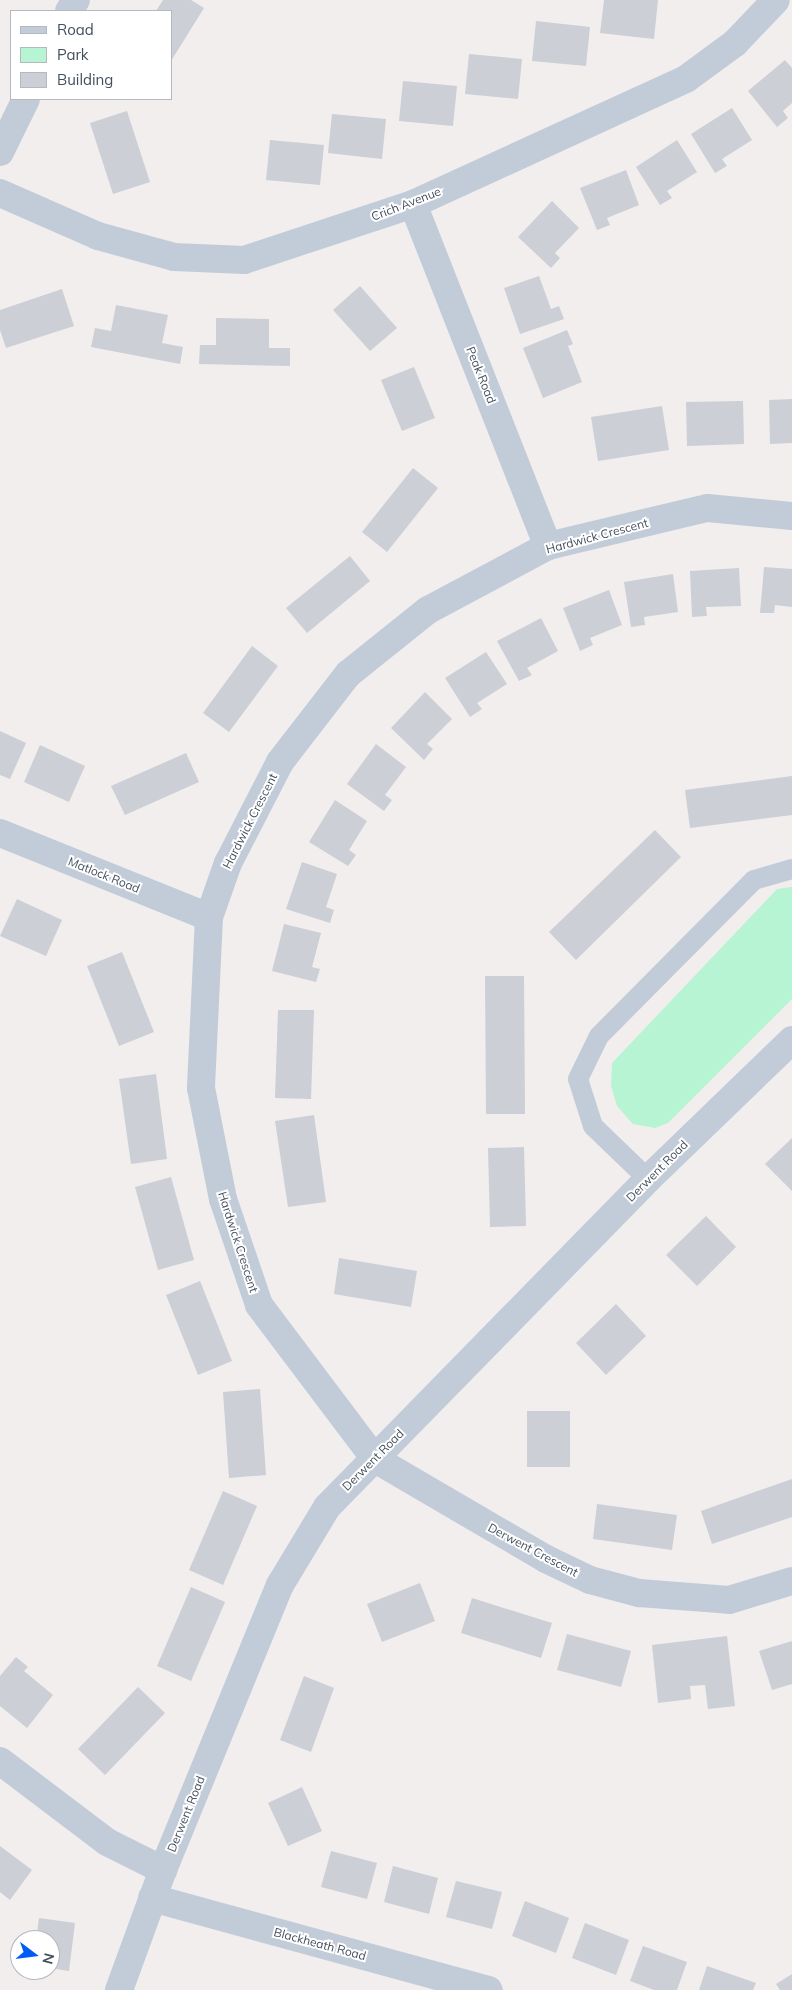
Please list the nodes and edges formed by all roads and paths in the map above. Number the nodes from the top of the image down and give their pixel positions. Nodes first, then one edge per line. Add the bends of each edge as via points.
1 (776, 0) edge
2 (26, 100) edge
3 (0, 152) edge
4 (0, 194) edge
5 (413, 204) junction
6 (792, 516) edge
7 (548, 546) junction
8 (0, 833) edge
9 (792, 869) edge
10 (209, 918) junction
11 (792, 1040) edge
12 (648, 1179) junction
13 (375, 1459) junction
14 (792, 1581) edge
15 (0, 1762) edge
16 (163, 1870) junction
17 (152, 1898) junction
18 (119, 1990) edge
19 (488, 1990) edge

1 - 5 street, Crich Avenue via 734,43 686,79
2 - 3 street
4 - 5 street, Crich Avenue via 98,236 174,257 244,260
5 - 7 street, Peak Road
6 - 7 street, Hardwick Crescent via 707,508
7 - 10 street, Hardwick Crescent via 428,610 348,674 280,762 228,863
8 - 10 street, Matlock Road
9 - 12 lane via 754,880 600,1036 578,1079 593,1126
10 - 13 street, Hardwick Crescent via 201,1088 223,1199 259,1305
11 - 12 street, Derwent Road
12 - 13 street, Derwent Road
13 - 14 street, Derwent Crescent via 546,1559 590,1580 639,1593 729,1600
13 - 16 street, Derwent Road via 327,1506 280,1585
15 - 16 street via 107,1842
16 - 17 street, Derwent Road
17 - 18 street, Derwent Road
17 - 19 street, Blackheath Road

